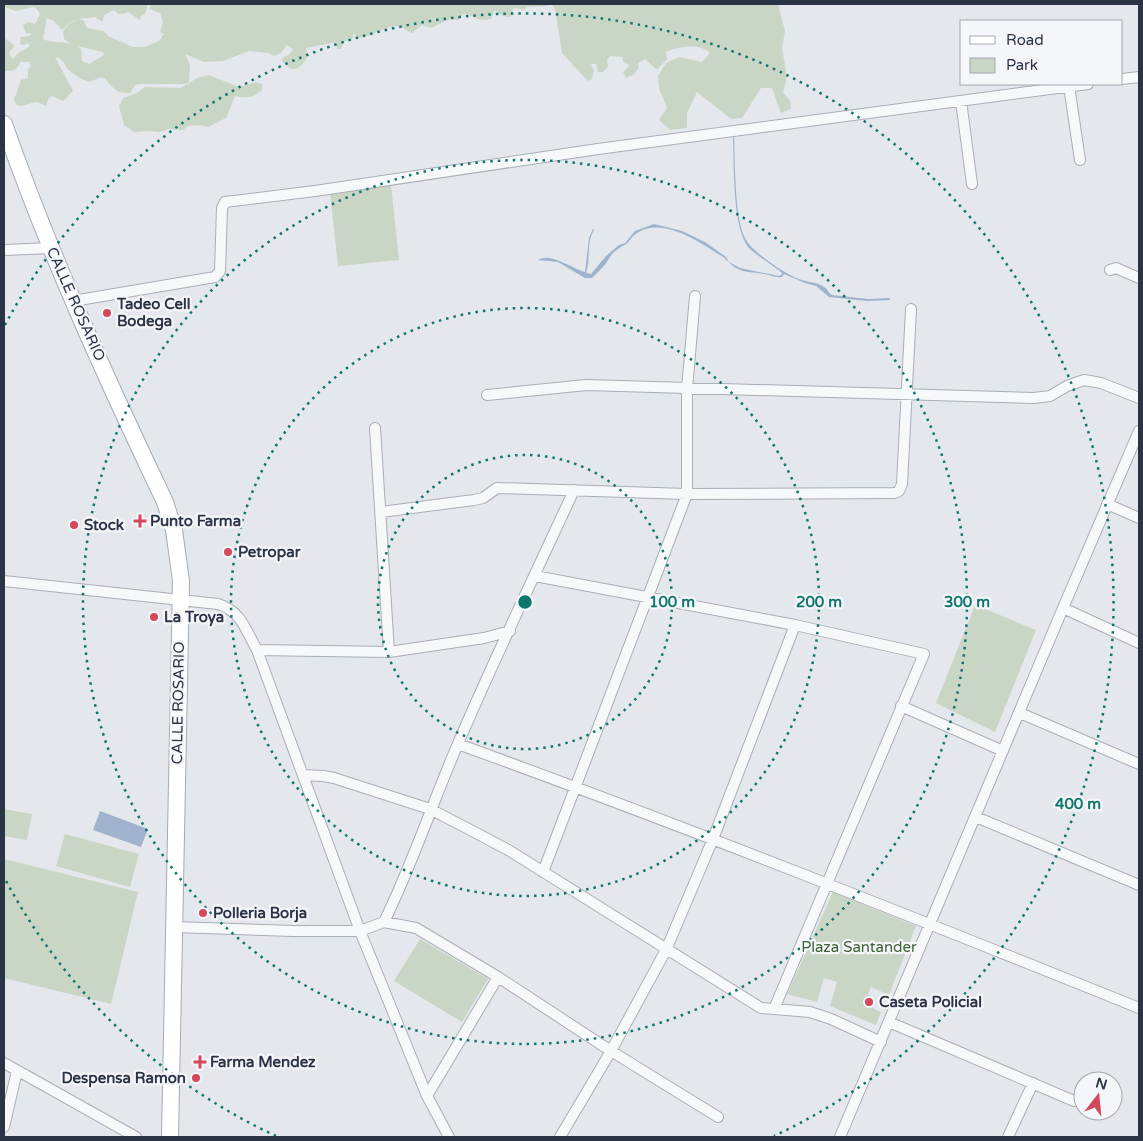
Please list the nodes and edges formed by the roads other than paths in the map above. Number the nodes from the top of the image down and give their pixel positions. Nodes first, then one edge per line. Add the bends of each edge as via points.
1 (1139, 77) edge
2 (1123, 79) edge
3 (1078, 85) edge
4 (1068, 86) junction
5 (961, 100) junction
6 (4, 124) edge
7 (1080, 160) dead end
8 (972, 184) dead end
9 (51, 248) junction
10 (4, 250) edge
11 (1110, 270) dead end
12 (1139, 278) edge
13 (695, 296) dead end
14 (73, 301) junction
15 (911, 308) dead end
16 (687, 389) junction
17 (906, 394) junction
18 (487, 395) dead end
19 (1139, 398) edge
20 (375, 428) dead end
21 (1139, 431) edge
22 (574, 490) junction
23 (687, 494) junction
24 (1107, 504) junction
25 (381, 512) junction
26 (1139, 518) edge
27 (535, 576) junction
28 (4, 581) edge
29 (648, 598) junction
30 (180, 600) junction
31 (1063, 608) junction
32 (795, 626) junction
33 (510, 631) junction
34 (484, 638) junction
35 (1139, 643) edge
36 (257, 650) junction
37 (389, 652) junction
38 (498, 652) junction
39 (901, 706) junction
40 (1020, 713) junction
41 (458, 744) junction
42 (1003, 751) junction
43 (1139, 764) edge
44 (303, 775) junction
45 (575, 786) junction
46 (430, 809) junction
47 (976, 817) junction
48 (713, 839) junction
49 (543, 872) junction
50 (826, 883) junction
51 (1139, 885) edge
52 (384, 922) junction
53 (930, 924) junction
54 (174, 927) junction
55 (360, 931) junction
56 (666, 950) junction
57 (498, 977) junction
58 (1139, 1008) edge
59 (774, 1009) junction
60 (889, 1022) junction
61 (881, 1042) junction
62 (611, 1051) junction
63 (4, 1063) edge
64 (17, 1071) junction
65 (1033, 1082) junction
66 (427, 1096) junction
67 (1073, 1101) edge
68 (718, 1117) dead end
69 (4, 1127) edge
70 (136, 1137) edge
71 (170, 1137) edge
72 (449, 1137) edge
73 (560, 1137) edge
74 (840, 1137) edge
75 (1008, 1137) edge

1 - 2 street
3 - 4 street
4 - 5 street
4 - 7 street
5 - 8 street
5 - 14 street via 225,202 222,208 220,271 215,277
6 - 9 main road, CALLE ROSARIO
9 - 10 street
9 - 14 main road, CALLE ROSARIO
11 - 12 street via 1116,268
13 - 16 street
14 - 30 main road, CALLE ROSARIO via 165,502 175,536
15 - 17 street
16 - 17 street
16 - 18 street via 586,385
16 - 23 street
17 - 19 street via 1034,398 1050,396 1084,380
17 - 23 street via 899,491
20 - 25 street
21 - 24 street
22 - 23 street
22 - 25 street via 497,488 474,500
22 - 27 street
23 - 29 street
24 - 26 street
24 - 31 street
25 - 37 street
27 - 29 street
27 - 33 street
28 - 30 street
29 - 32 street
29 - 45 street
30 - 36 street via 218,604 238,614
30 - 54 main road, CALLE ROSARIO
31 - 35 street
31 - 40 street
32 - 39 street via 924,654
32 - 48 street
33 - 34 street
33 - 38 street
34 - 37 street
34 - 38 street via 492,640
36 - 37 street
36 - 44 street
38 - 41 street
39 - 42 street
39 - 50 street
40 - 42 street
40 - 43 street
41 - 45 street
41 - 46 street
42 - 47 street
44 - 46 street via 334,778
44 - 55 street
45 - 48 street
45 - 49 street
46 - 49 street
46 - 52 street
47 - 51 street
47 - 53 street
48 - 50 street
48 - 56 street
49 - 56 street
50 - 53 street
50 - 59 street
52 - 55 street
52 - 57 street via 416,928
53 - 58 street
53 - 60 street
54 - 55 street
54 - 71 main road, CALLE ROSARIO
55 - 66 street
56 - 59 street via 753,1004
56 - 62 street
57 - 62 street
57 - 66 street
59 - 61 street via 810,1012
60 - 61 street
60 - 65 street
61 - 74 street
62 - 68 street
62 - 73 street
63 - 64 street
64 - 69 street
64 - 70 street
65 - 67 street
65 - 75 street
66 - 72 street

